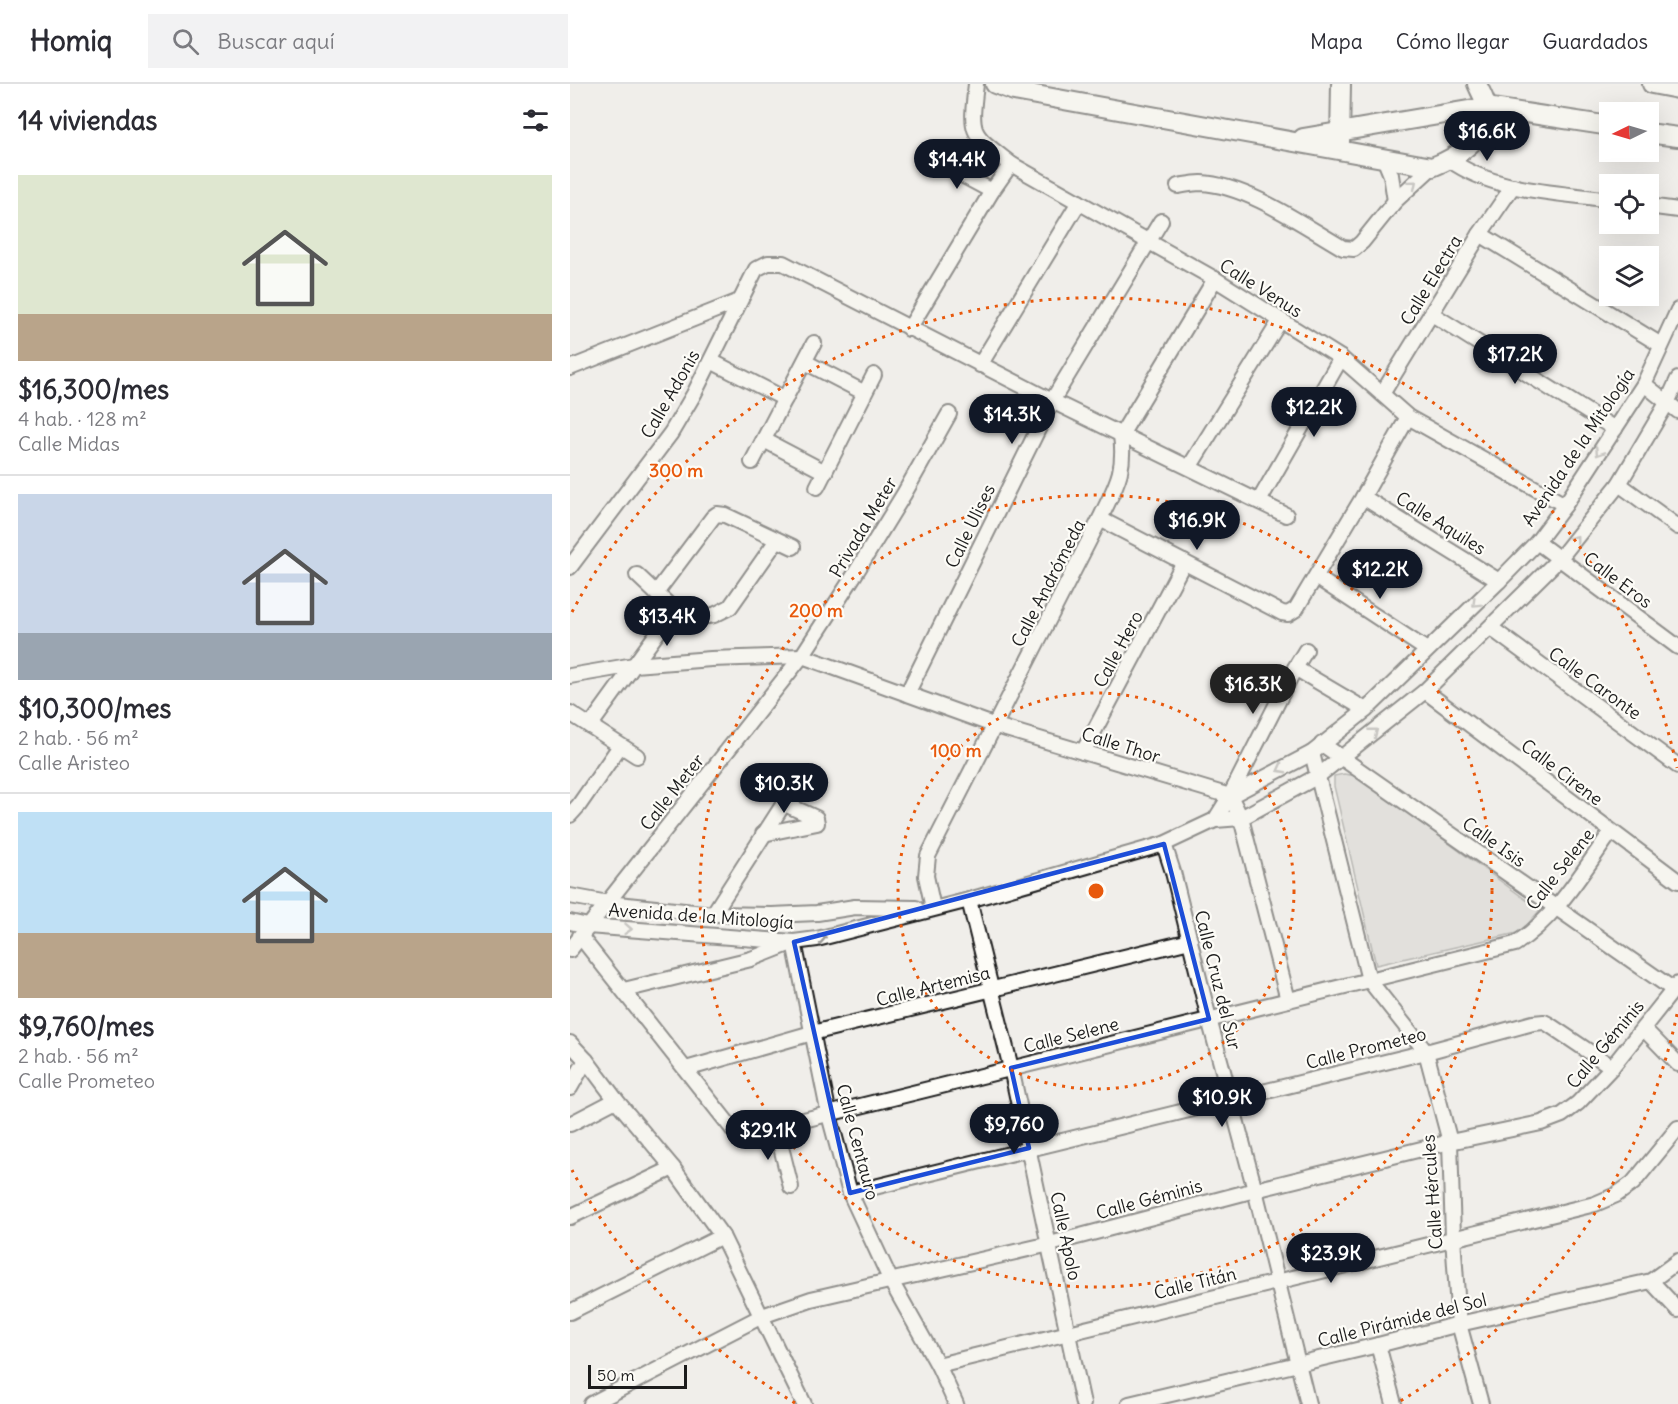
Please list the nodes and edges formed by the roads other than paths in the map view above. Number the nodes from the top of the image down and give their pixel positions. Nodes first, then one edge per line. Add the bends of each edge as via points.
1 (976, 84) edge
2 (994, 84) edge
3 (1341, 84) edge
4 (1477, 84) edge
5 (1653, 84) edge
6 (1678, 89) edge
7 (1486, 107) junction
8 (1599, 124) edge
9 (1659, 134) edge
10 (1678, 137) edge
11 (1340, 140) junction
12 (1384, 158) junction
13 (1450, 160) junction
14 (936, 161) dead end
15 (1011, 164) junction
16 (1432, 167) junction
17 (1178, 186) dead end
18 (1512, 186) junction
19 (992, 191) junction
20 (1599, 198) edge
21 (1395, 201) junction
22 (1079, 202) junction
23 (1659, 207) edge
24 (1678, 210) edge
25 (1161, 221) dead end
26 (1480, 234) junction
27 (1148, 242) junction
28 (1215, 279) junction
29 (739, 301) junction
30 (1678, 310) edge
31 (1432, 314) junction
32 (1280, 321) junction
33 (909, 328) junction
34 (814, 343) dead end
35 (1661, 345) junction
36 (1341, 358) junction
37 (711, 361) junction
38 (805, 362) junction
39 (980, 365) junction
40 (570, 368) edge
41 (874, 375) dead end
42 (1678, 378) edge
43 (1644, 384) junction
44 (864, 392) junction
45 (1382, 394) junction
46 (785, 399) junction
47 (1052, 401) junction
48 (1672, 407) edge
49 (949, 414) dead end
50 (1408, 417) junction
51 (1615, 429) junction
52 (1121, 435) junction
53 (764, 440) junction
54 (752, 462) dead end
55 (1190, 466) junction
56 (825, 471) junction
57 (1619, 484) junction
58 (817, 487) dead end
59 (1363, 496) junction
60 (1259, 501) junction
61 (1565, 505) junction
62 (1286, 515) dead end
63 (1100, 519) junction
64 (1678, 527) edge
65 (777, 540) junction
66 (1537, 542) junction
67 (793, 547) dead end
68 (1560, 558) junction
69 (1184, 562) junction
70 (570, 567) edge
71 (638, 575) dead end
72 (1316, 577) junction
73 (1499, 581) junction
74 (656, 593) junction
75 (674, 610) junction
76 (1491, 628) junction
77 (1678, 647) edge
78 (1306, 650) dead end
79 (1427, 650) junction
80 (802, 656) junction
81 (634, 665) junction
82 (1295, 668) junction
83 (570, 676) edge
84 (1425, 691) junction
85 (908, 694) junction
86 (1366, 710) junction
87 (570, 713) edge
88 (590, 726) junction
89 (996, 726) junction
90 (620, 746) junction
91 (1317, 748) junction
92 (1083, 752) junction
93 (637, 756) dead end
94 (1341, 758) junction
95 (1678, 766) edge
96 (1318, 776) junction
97 (797, 783) dead end
98 (1230, 796) junction
99 (785, 804) junction
100 (570, 815) edge
101 (1241, 818) junction
102 (1215, 820) junction
103 (1611, 832) junction
104 (763, 834) junction
105 (1164, 844) junction
106 (1678, 881) edge
107 (570, 896) edge
108 (969, 900) junction
109 (608, 903) junction
110 (933, 908) junction
111 (1556, 908) junction
112 (713, 914) junction
113 (570, 922) edge
114 (584, 931) junction
115 (1190, 941) junction
116 (794, 942) junction
117 (570, 950) edge
118 (1369, 980) junction
119 (1676, 987) edge
120 (624, 990) junction
121 (992, 990) junction
122 (1287, 1000) junction
123 (1209, 1019) junction
124 (1642, 1028) junction
125 (812, 1033) junction
126 (570, 1043) edge
127 (1426, 1052) junction
128 (586, 1060) junction
129 (1678, 1064) edge
130 (1612, 1067) junction
131 (1011, 1068) junction
132 (686, 1069) junction
133 (570, 1089) edge
134 (1230, 1099) junction
135 (616, 1100) junction
136 (829, 1115) junction
137 (570, 1124) edge
138 (776, 1127) junction
139 (1678, 1128) edge
140 (1449, 1142) junction
141 (1029, 1148) junction
142 (673, 1168) junction
143 (791, 1187) dead end
144 (1255, 1190) junction
145 (850, 1193) junction
146 (570, 1217) edge
147 (722, 1236) junction
148 (1453, 1237) junction
149 (1050, 1244) junction
150 (1678, 1261) edge
151 (891, 1281) junction
152 (1278, 1281) junction
153 (1651, 1281) junction
154 (1678, 1310) edge
155 (570, 1312) edge
156 (762, 1316) junction
157 (1459, 1324) junction
158 (1067, 1332) junction
159 (1378, 1345) junction
160 (1298, 1364) junction
161 (938, 1365) junction
162 (1167, 1400) edge
163 (591, 1404) edge
164 (804, 1404) edge
165 (956, 1404) edge
166 (1083, 1404) edge
167 (1130, 1404) edge
168 (1308, 1404) edge
169 (1394, 1404) edge
170 (1480, 1404) edge

1 - 15 street, Calle Venus via 974,129 982,141
2 - 11 main road via 1014,91 1289,140
3 - 11 main road
4 - 7 main road
5 - 6 main road
7 - 8 main road
7 - 11 main road
7 - 13 main road via 1483,126 1476,137
9 - 10 main road
11 - 12 main road
12 - 16 main road
12 - 21 street
13 - 16 main road
13 - 18 street via 1466,172
14 - 19 street
15 - 19 street
15 - 22 street, Calle Venus
21 -> 16 street
17 - 21 street via 1199,183 1257,199 1348,250 1359,246
18 - 20 street
18 - 26 street, Calle Electra
19 - 33 street
22 - 27 street, Calle Venus
22 - 39 street
23 - 24 street
25 - 27 street, Calle Ulises
26 - 31 street, Calle Electra
26 - 35 street
27 - 28 street, Calle Venus
27 - 47 street, Calle Ulises
28 - 32 street, Calle Venus
28 - 52 street
29 - 33 street, Calle Adonis via 756,269 768,262 783,263
29 - 37 street, Calle Adonis
29 - 40 street
30 - 35 street, Avenida de la Mitología
31 - 45 street, Calle Electra
31 - 51 street
32 - 36 street, Calle Venus
32 - 55 street
33 - 39 street
34 - 38 street
35 - 43 street, Avenida de la Mitología
36 - 45 street, Calle Venus
36 - 60 street
37 - 46 street
37 - 70 street, Calle Adonis via 672,433
38 - 44 street
38 - 46 street
39 - 47 street
41 - 44 street
42 - 48 street, Avenida de la Mitología
43 - 48 street
43 - 51 street, Avenida de la Mitología
44 - 56 street
45 - 50 street, Calle Venus
46 - 53 street
47 - 52 street
47 - 85 street, Calle Ulises
48 - 57 street, Avenida de la Mitología
49 - 80 street, Privada Meter via 886,524
50 - 59 street
50 - 61 street, Calle Venus
51 -> 61 street, Avenida de la Mitología
52 - 55 street
52 - 63 street, Calle Andrómeda via 1121,473
53 - 54 street
53 - 56 street
55 - 60 street
56 - 58 street
57 - 64 street
68 -> 57 street, Avenida de la Mitología
59 - 72 street
59 - 73 street, Calle Aquiles
60 - 62 street
61 - 66 street, Avenida de la Mitología
63 - 69 street
63 - 89 street, Calle Andrómeda
65 - 67 street
65 - 74 street via 717,514
65 - 75 street via 723,612 701,617
66 - 68 street, Calle Eros
66 - 73 street, Avenida de la Mitología
68 - 76 street, Avenida de la Mitología
68 - 77 street, Calle Eros
69 - 72 street via 1288,614 1296,609
69 - 92 street, Calle Hero
71 - 74 street
72 - 79 street
73 -> 79 street, Avenida de la Mitología
74 - 75 street
75 - 81 street
76 - 84 street, Avenida de la Mitología
76 - 95 street, Calle Caronte
78 - 82 street
79 - 86 street, Avenida de la Mitología
80 - 81 street
80 - 85 street, Calle Thor
80 - 109 street, Calle Meter
81 - 83 street
81 - 88 street
82 - 86 street
82 - 98 street
94 -> 84 street, Avenida de la Mitología
84 - 103 street, Calle Cirene
85 - 89 street, Calle Thor
86 - 91 street, Avenida de la Mitología
87 - 88 street
88 - 90 street
89 - 92 street, Calle Thor
89 - 110 street, Calle Andrómeda via 928,856 926,876
90 - 93 street
90 - 100 street
91 - 94 street, Calle Isis
91 - 96 street, Calle Hércules
91 -> 98 street, Avenida de la Mitología
92 - 98 street, Calle Thor
94 - 96 street, Avenida de la Mitología
94 - 111 street, Calle Isis
96 - 101 street, Avenida de la Mitología
96 - 118 street, Calle Hércules
97 - 99 street
98 - 101 street
98 - 102 street
99 - 104 street
99 - 104 street via 816,818 817,823
101 - 102 street, Avenida de la Mitología
101 - 122 street
102 - 105 street, Avenida de la Mitología
103 - 106 street, Calle Cirene
103 - 111 street, Calle Selene
104 - 112 street
105 - 108 street, Avenida de la Mitología
105 - 115 street, Calle Cruz del Sur
107 - 109 street, Avenida de la Mitología
108 - 110 street, Avenida de la Mitología
108 - 121 street, Calle Apolo
109 - 112 street, Avenida de la Mitología
109 - 114 street, Calle Meter
110 - 112 street, Avenida de la Mitología via 855,907 805,914
116 -> 110 street, Avenida de la Mitología via 840,934
111 - 118 street, Calle Selene via 1531,934 1515,944
111 - 119 street, Calle Isis
113 - 114 street, Avenida de la Mitología
114 -> 116 street, Avenida de la Mitología
114 - 117 street, Calle Meter
114 - 120 street, Calle Selene
115 - 121 street, Calle Artemisa
115 - 123 street, Calle Cruz del Sur
116 - 120 street via 751,959
116 - 125 street, Calle Centauro
118 - 122 street, Calle Selene
118 - 127 street, Calle Hércules
119 - 124 street, Calle Géminis
120 - 132 street, Calle Selene
121 - 125 street, Calle Artemisa
121 - 131 street, Calle Apolo
122 - 123 street, Calle Selene
123 - 131 street, Calle Selene
123 - 134 street, Calle Cruz del Sur
124 - 129 street
124 - 130 street, Calle Géminis
125 - 132 street, Calle Artemisa
125 - 136 street, Calle Centauro
126 - 128 street
127 - 130 street, Calle Prometeo via 1540,1022
127 - 134 street, Calle Prometeo
127 - 140 street, Calle Hércules
128 - 133 street
128 - 135 street
130 - 140 street, Calle Géminis via 1562,1115
131 - 136 street, Calle Selene
131 - 141 street, Calle Apolo
132 - 138 street, Calle Selene via 738,1134
134 - 141 street, Calle Prometeo
134 - 144 street, Calle Cruz del Sur
135 - 137 street
135 - 142 street
136 - 138 street, Calle Selene
136 - 145 street, Calle Centauro
138 - 143 street
139 - 148 street, Calle Titán via 1633,1183 1616,1195 1594,1204
140 - 144 street, Calle Géminis
140 - 148 street, Calle Hércules
141 - 145 street, Calle Prometeo
141 - 149 street, Calle Apolo
142 - 146 street
142 - 147 street
144 - 149 street, Calle Géminis
144 - 152 street, Calle Cruz del Sur
145 - 151 street, Calle Centauro
147 - 155 street
147 - 156 street
148 - 152 street, Calle Titán
148 - 157 street, Calle Hércules
149 - 151 street, Calle Géminis
149 - 158 street, Calle Apolo
150 - 153 street, Calle Pirámide del Sol
151 - 156 street, Calle Géminis via 811,1299
151 - 161 street, Calle Centauro
152 - 158 street, Calle Titán
152 - 160 street, Calle Cruz del Sur
153 - 154 street
153 - 157 street, Calle Pirámide del Sol
156 - 163 street, Calle Géminis
156 - 164 street
157 - 159 street, Calle Pirámide del Sol
157 - 170 street, Calle Hércules
158 - 161 street, Calle Titán
158 - 166 street, Calle Apolo
159 - 160 street, Calle Pirámide del Sol
159 - 169 street
160 - 162 street, Calle Pirámide del Sol
160 - 168 street, Calle Cruz del Sur
161 - 165 street, Calle Centauro
162 - 167 street, Calle Pirámide del Sol

